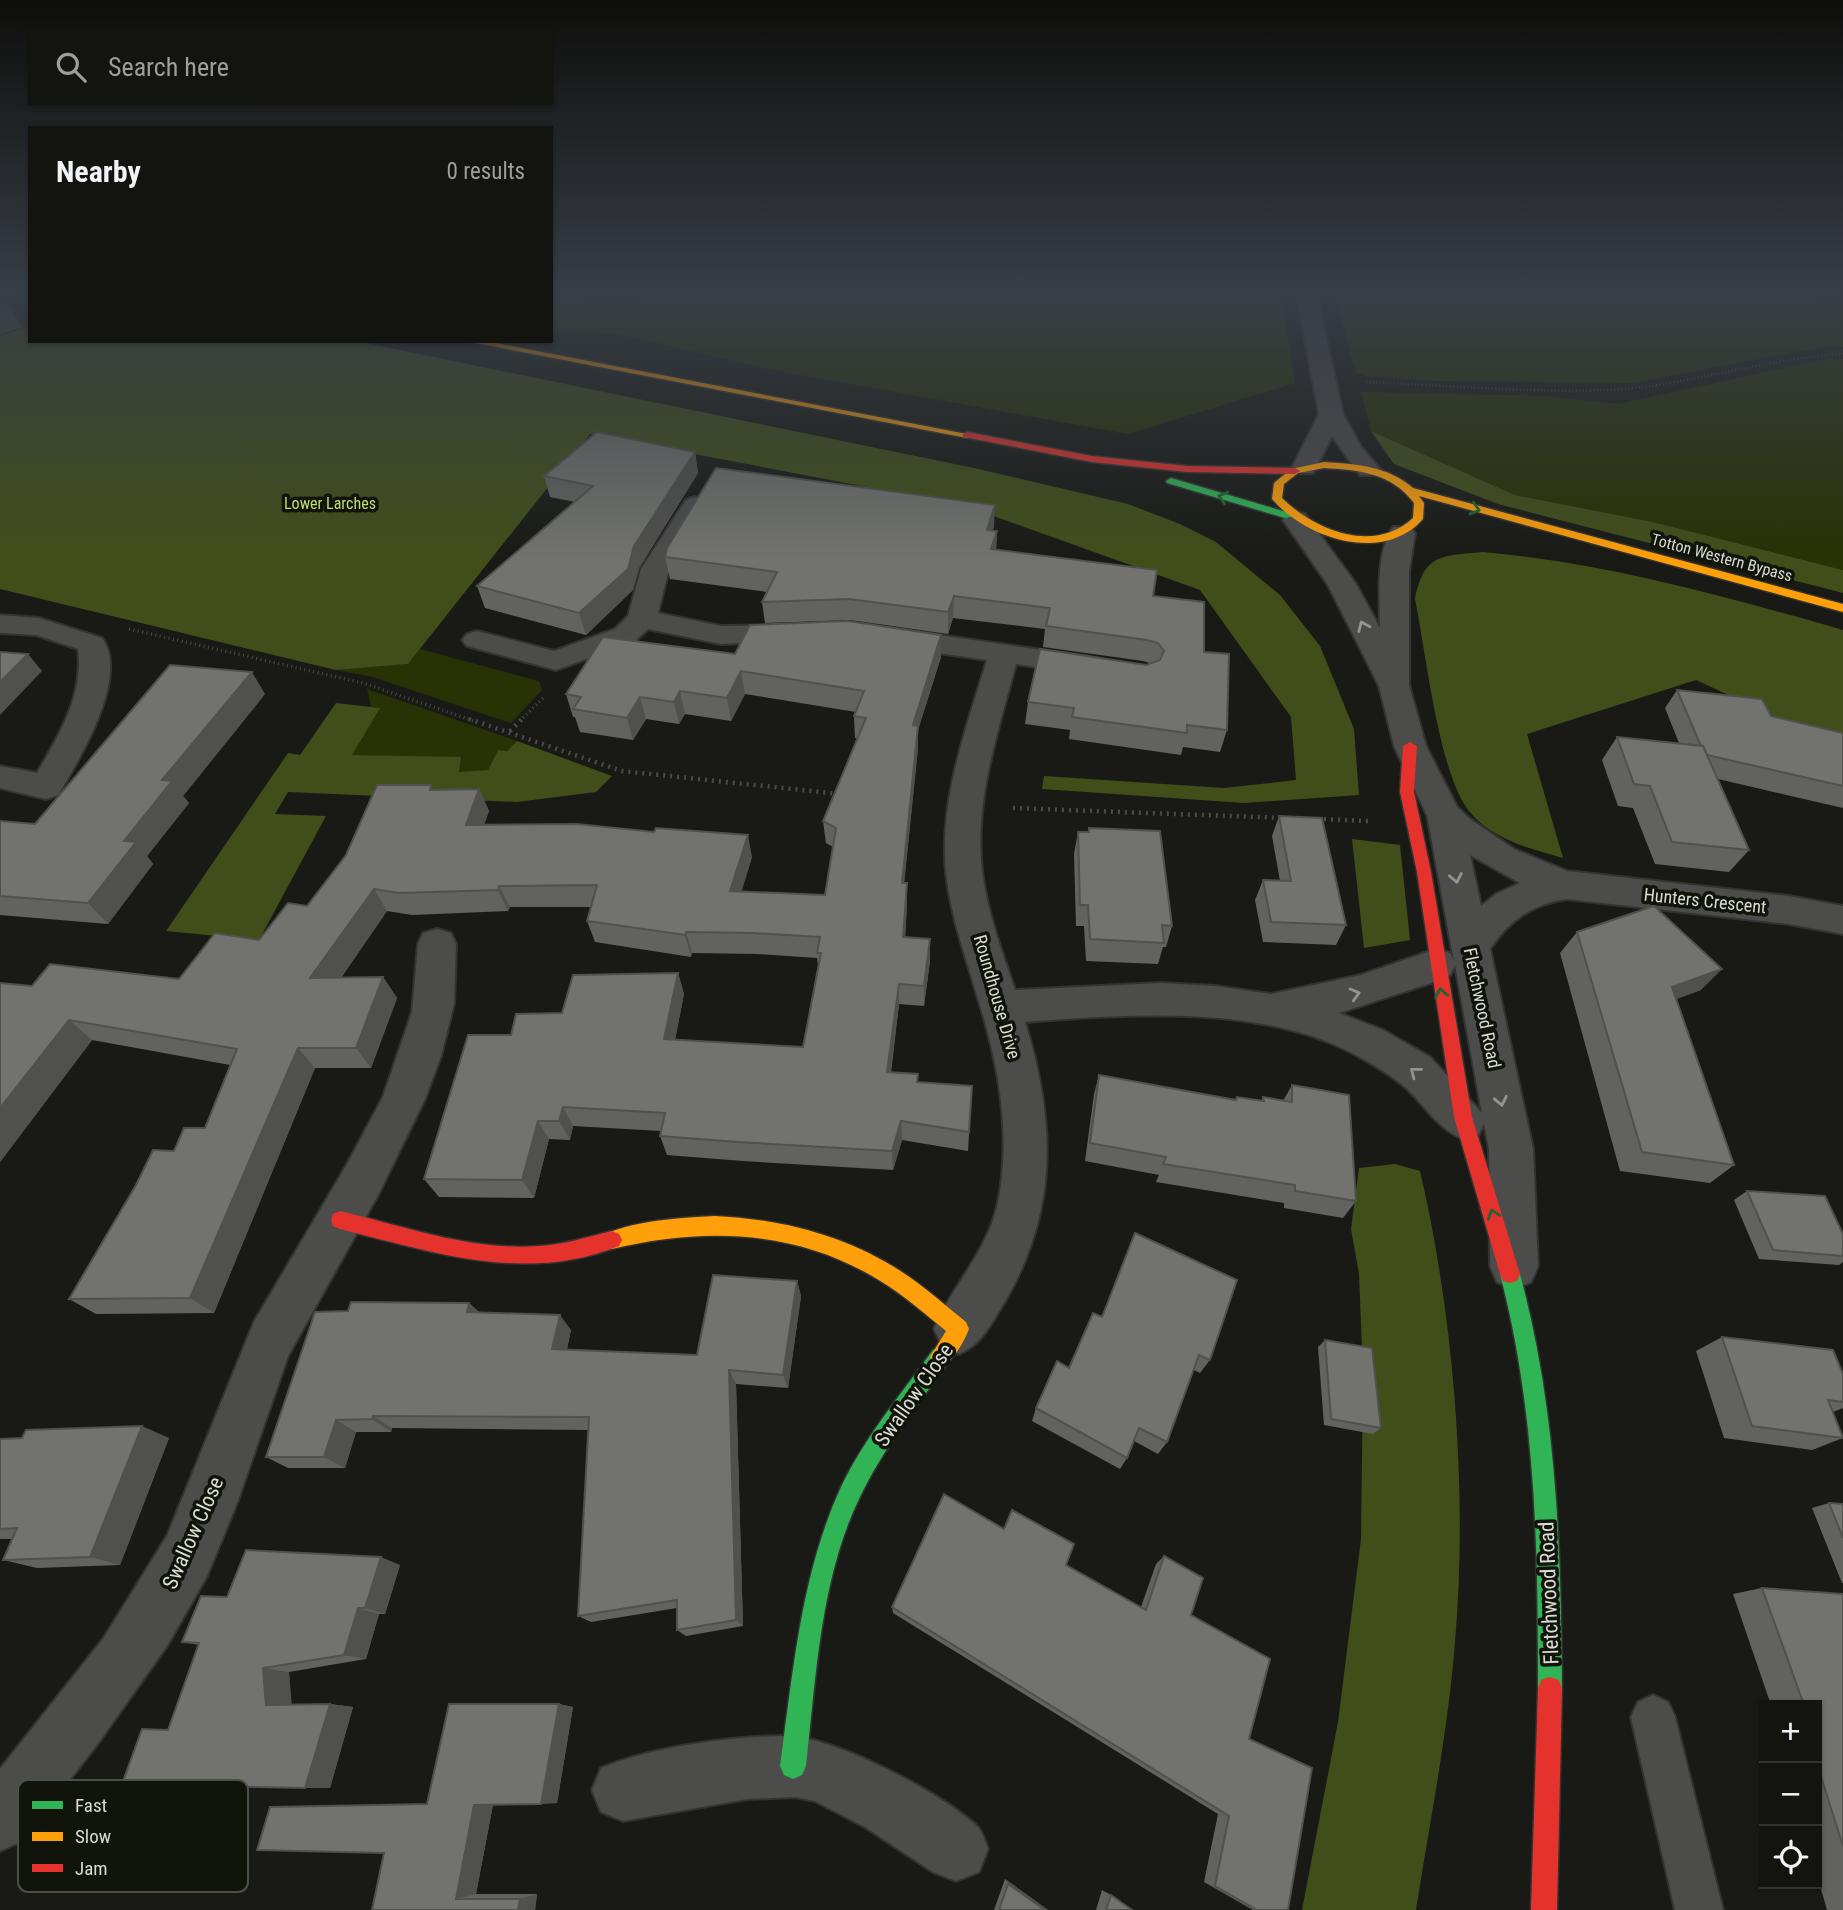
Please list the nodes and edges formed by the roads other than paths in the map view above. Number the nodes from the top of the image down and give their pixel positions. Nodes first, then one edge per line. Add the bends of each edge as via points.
1 (683, 381) edge
2 (1324, 381) edge
3 (1331, 414) junction
4 (1092, 458) junction
5 (1299, 470) junction
6 (1368, 470) junction
7 (710, 479) edge
8 (1409, 490) junction
9 (1292, 518) junction
10 (1434, 528) dead end
11 (1406, 531) junction
12 (1498, 532) dead end
13 (1592, 542) junction
14 (1843, 608) edge
15 (642, 620) junction
16 (0, 624) edge
17 (825, 631) edge
18 (861, 633) edge
19 (477, 640) dead end
20 (1004, 654) junction
21 (1118, 671) edge
22 (1394, 687) junction
23 (0, 777) edge
24 (1429, 819) junction
25 (1567, 886) junction
26 (1843, 920) edge
27 (437, 944) dead end
28 (1453, 956) junction
29 (1001, 1008) junction
30 (1264, 1009) junction
31 (1464, 1120) junction
32 (340, 1220) junction
33 (1514, 1279) junction
34 (959, 1329) junction
35 (1653, 1717) dead end
36 (793, 1766) junction
37 (31, 1780) edge
38 (623, 1790) dead end
39 (18, 1796) edge
40 (0, 1819) edge
41 (956, 1849) dead end
42 (1544, 1910) edge
43 (1699, 1910) edge

1 - 4 main road
2 - 3 street
3 - 5 street
3 - 6 street
4 - 5 main road via 1187,469
9 -> 4 main road
5 - 6 main road, Totton Western Bypass via 1324,465
5 - 9 main road via 1285,476 1276,490 1276,499
6 - 8 main road, Totton Western Bypass
7 - 15 street via 655,569
8 - 11 main road via 1420,506 1417,522
8 -> 13 main road, Totton Western Bypass
9 - 11 main road via 1349,538
22 -> 9 street, Fletchwood Road via 1342,584
10 - 11 main road
11 - 22 street, Fletchwood Road via 1393,566
12 - 13 main road, Totton Western Bypass
13 - 14 main road, Totton Western Bypass
15 - 17 street via 737,636
15 - 19 street via 625,635 556,661
16 - 23 street via 39,627 92,644 97,661 86,710 46,787
18 - 20 street
20 - 21 street
20 - 29 street, Roundhouse Drive via 966,806 964,870
22 - 24 street, Fletchwood Road
24 - 25 street, Hunters Crescent via 1493,856
24 - 28 street, Fletchwood Road
25 - 26 street, Hunters Crescent
25 - 28 street, Hunters Crescent via 1525,894 1507,904
27 - 32 street, Swallow Close via 432,1012 424,1040 385,1136
30 -> 28 street via 1326,1002 1385,986
31 -> 28 main road, Fletchwood Road
28 -> 33 street, Fletchwood Road via 1511,1149
29 - 30 street via 1150,998
29 - 34 street, Roundhouse Drive via 1023,1103 1024,1181 1018,1219 1004,1255
31 -> 30 street via 1417,1072 1378,1047 1331,1027
33 -> 31 main road, Fletchwood Road
32 - 34 main road, Swallow Close via 531,1256 586,1248 667,1227 750,1225 804,1237 856,1256
32 - 37 street, Swallow Close via 266,1349 188,1555 155,1612
33 - 42 main road, Fletchwood Road via 1537,1413 1552,1588
34 - 36 main road, Swallow Close via 871,1457 834,1532 810,1634
35 - 43 lane
36 - 38 street
36 - 41 street via 839,1779
39 - 40 street, Swallow Close

